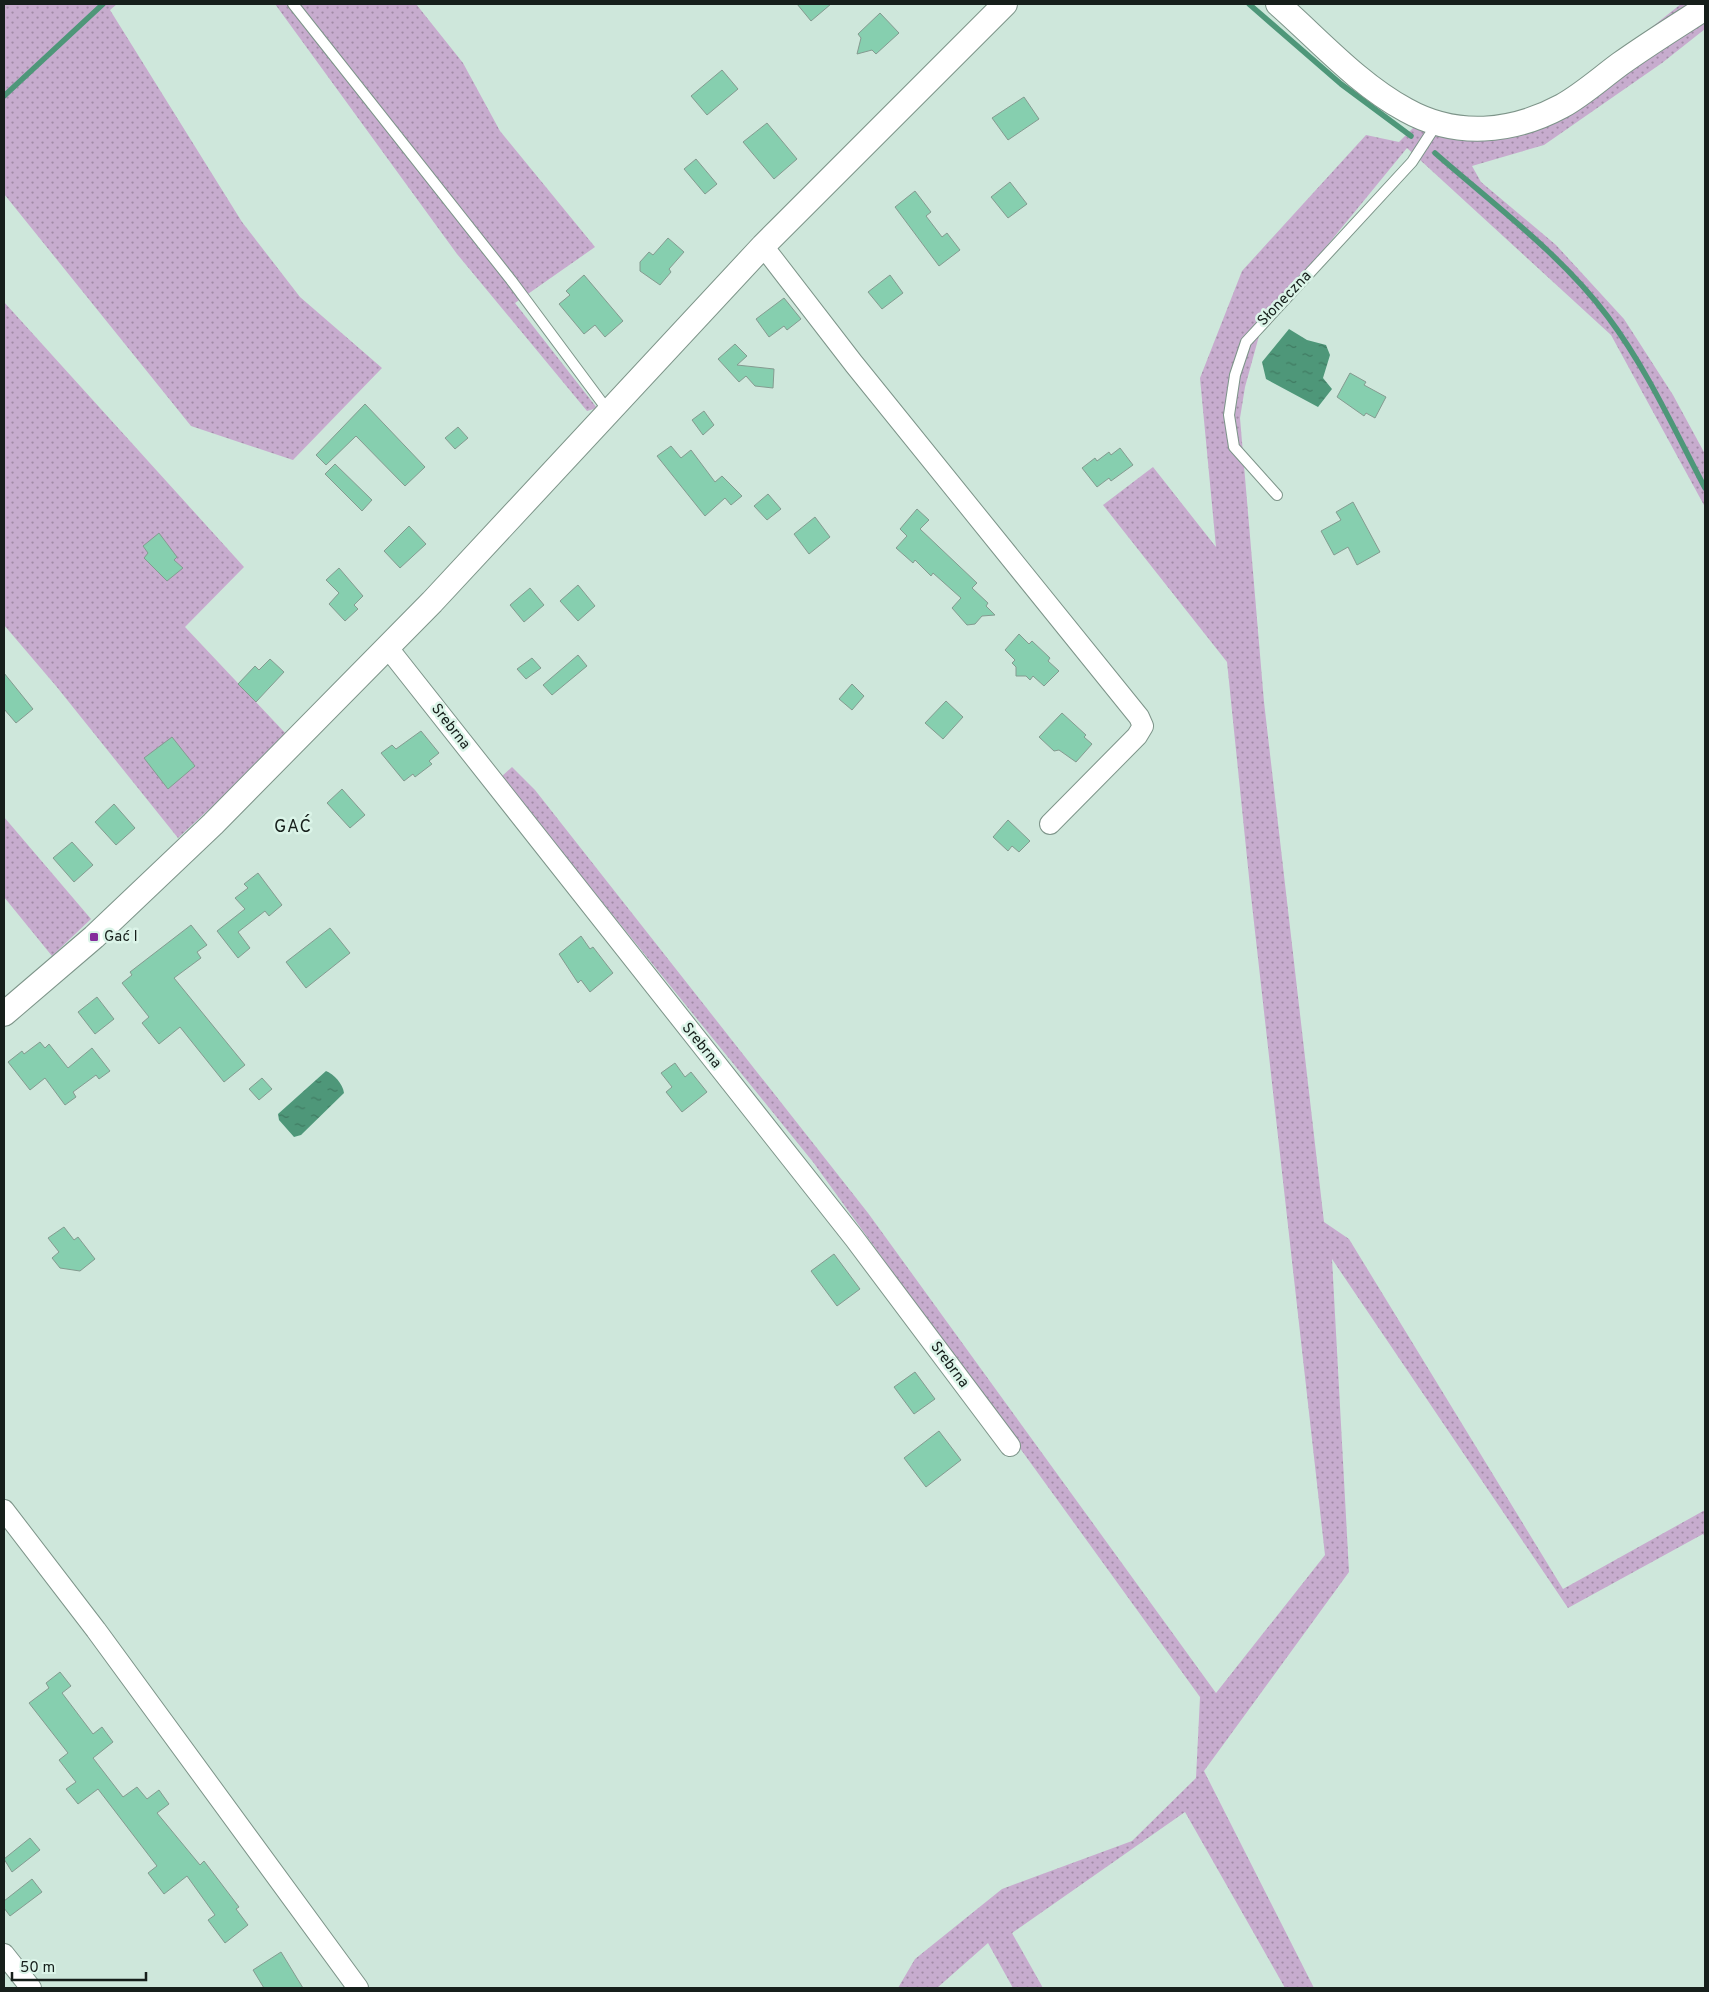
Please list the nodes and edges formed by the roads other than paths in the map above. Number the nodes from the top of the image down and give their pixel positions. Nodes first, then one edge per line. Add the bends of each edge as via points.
1 (293, 4) edge
2 (1005, 4) edge
3 (1278, 4) edge
4 (1705, 8) edge
5 (1436, 125) junction
6 (763, 246) junction
7 (610, 412) junction
8 (1277, 495) dead end
9 (388, 648) junction
10 (1050, 824) dead end
11 (4, 1014) edge
12 (1010, 1446) dead end
13 (4, 1510) edge
14 (4, 1954) edge
15 (31, 1988) edge
16 (358, 1988) edge

1 - 7 lane via 511,280
2 - 6 street
3 - 5 street via 1371,87
4 - 5 street via 1563,106 1532,120 1482,130
5 - 8 lane, Słoneczna via 1412,162 1246,342 1235,375 1228,415 1234,447
6 - 7 street
6 - 10 street via 854,364 1139,717 1143,726 1137,736
7 - 9 street
9 - 11 street via 213,824 94,937
9 - 12 street, Srebrna via 854,1238
13 - 16 street via 96,1630
14 - 15 street

